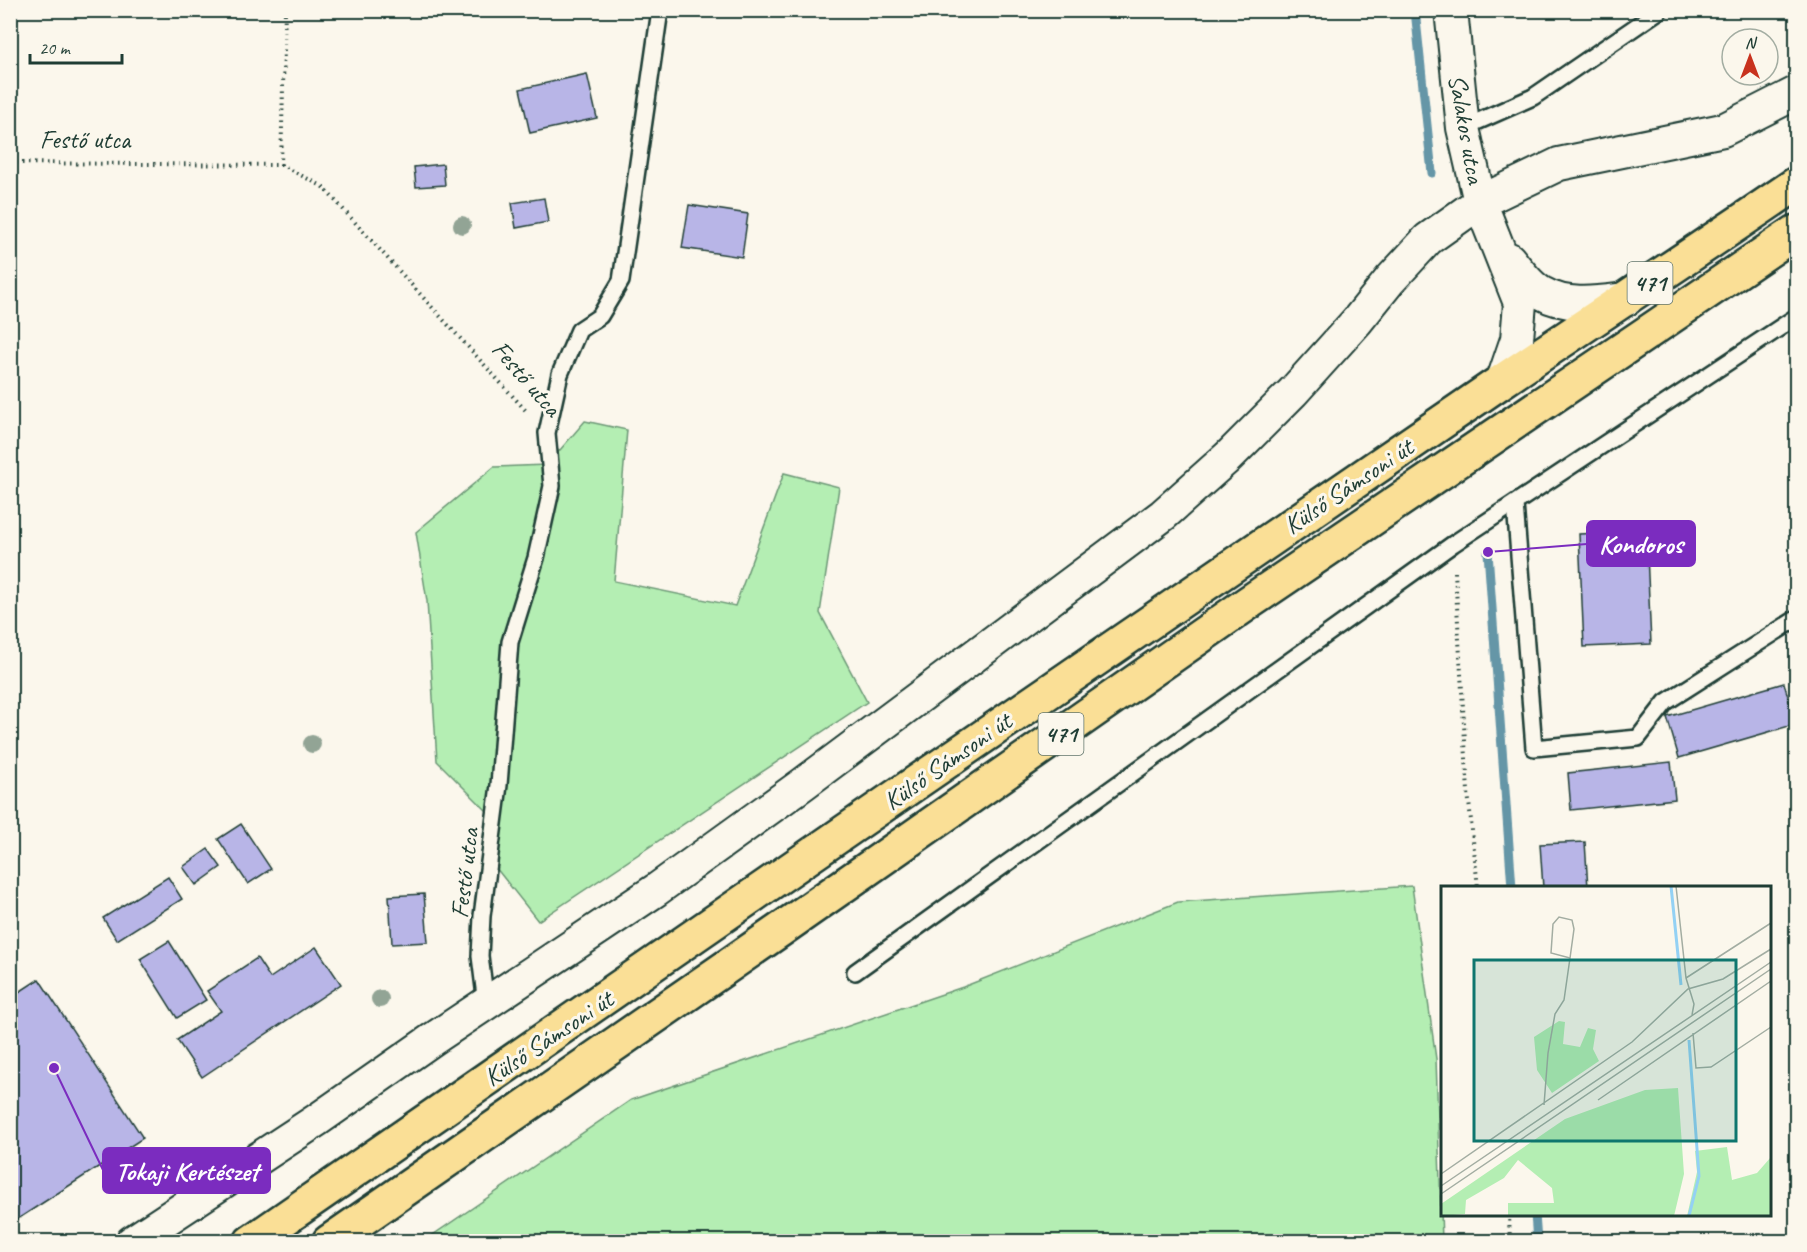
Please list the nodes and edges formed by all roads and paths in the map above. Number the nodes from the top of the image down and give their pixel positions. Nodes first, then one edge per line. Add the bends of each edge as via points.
1 (285, 10) edge
2 (660, 10) edge
3 (1451, 10) edge
4 (1660, 10) edge
5 (1797, 93) edge
6 (1463, 128) junction
7 (10, 163) edge
8 (281, 165) junction
9 (1797, 184) edge
10 (1480, 202) junction
11 (1797, 232) edge
12 (1498, 244) junction
13 (1627, 298) junction
14 (1797, 317) edge
15 (1503, 380) junction
16 (547, 433) junction
17 (1515, 504) junction
18 (1453, 544) junction
19 (1797, 619) edge
20 (1478, 886) edge
21 (855, 972) dead end
22 (486, 1004) junction
23 (1509, 1216) edge
24 (132, 1242) edge
25 (251, 1242) edge
26 (329, 1242) edge
27 (1510, 1242) edge

1 - 8 path
2 - 16 lane via 621,281 600,316 579,330 560,374
3 - 6 street, Salakos utca
4 - 6 lane via 1533,97
5 - 10 street via 1723,130 1559,164
6 - 10 street, Salakos utca
7 - 8 path, Festő utca
8 - 16 path, Festő utca via 322,186
9 - 13 main road, Külső Sámsoni út / 471
10 - 12 street, Salakos utca
10 - 22 street via 1428,239 1293,392 1163,514 730,837
11 - 26 main road, Külső Sámsoni út / 471 via 1267,590
12 - 13 street, Salakos utca via 1527,280 1542,293 1561,301
12 - 15 street, Salakos utca via 1520,303 1518,339
13 - 15 main road, Külső Sámsoni út / 471
14 - 17 lane
15 - 25 main road, Külső Sámsoni út / 471
16 - 22 lane, Festő utca via 552,486 536,558 510,642 499,785 482,916 480,956
17 - 18 lane
17 - 19 lane via 1534,748 1638,738 1666,702
18 - 20 path
18 - 21 lane
22 - 24 street
23 - 27 path

